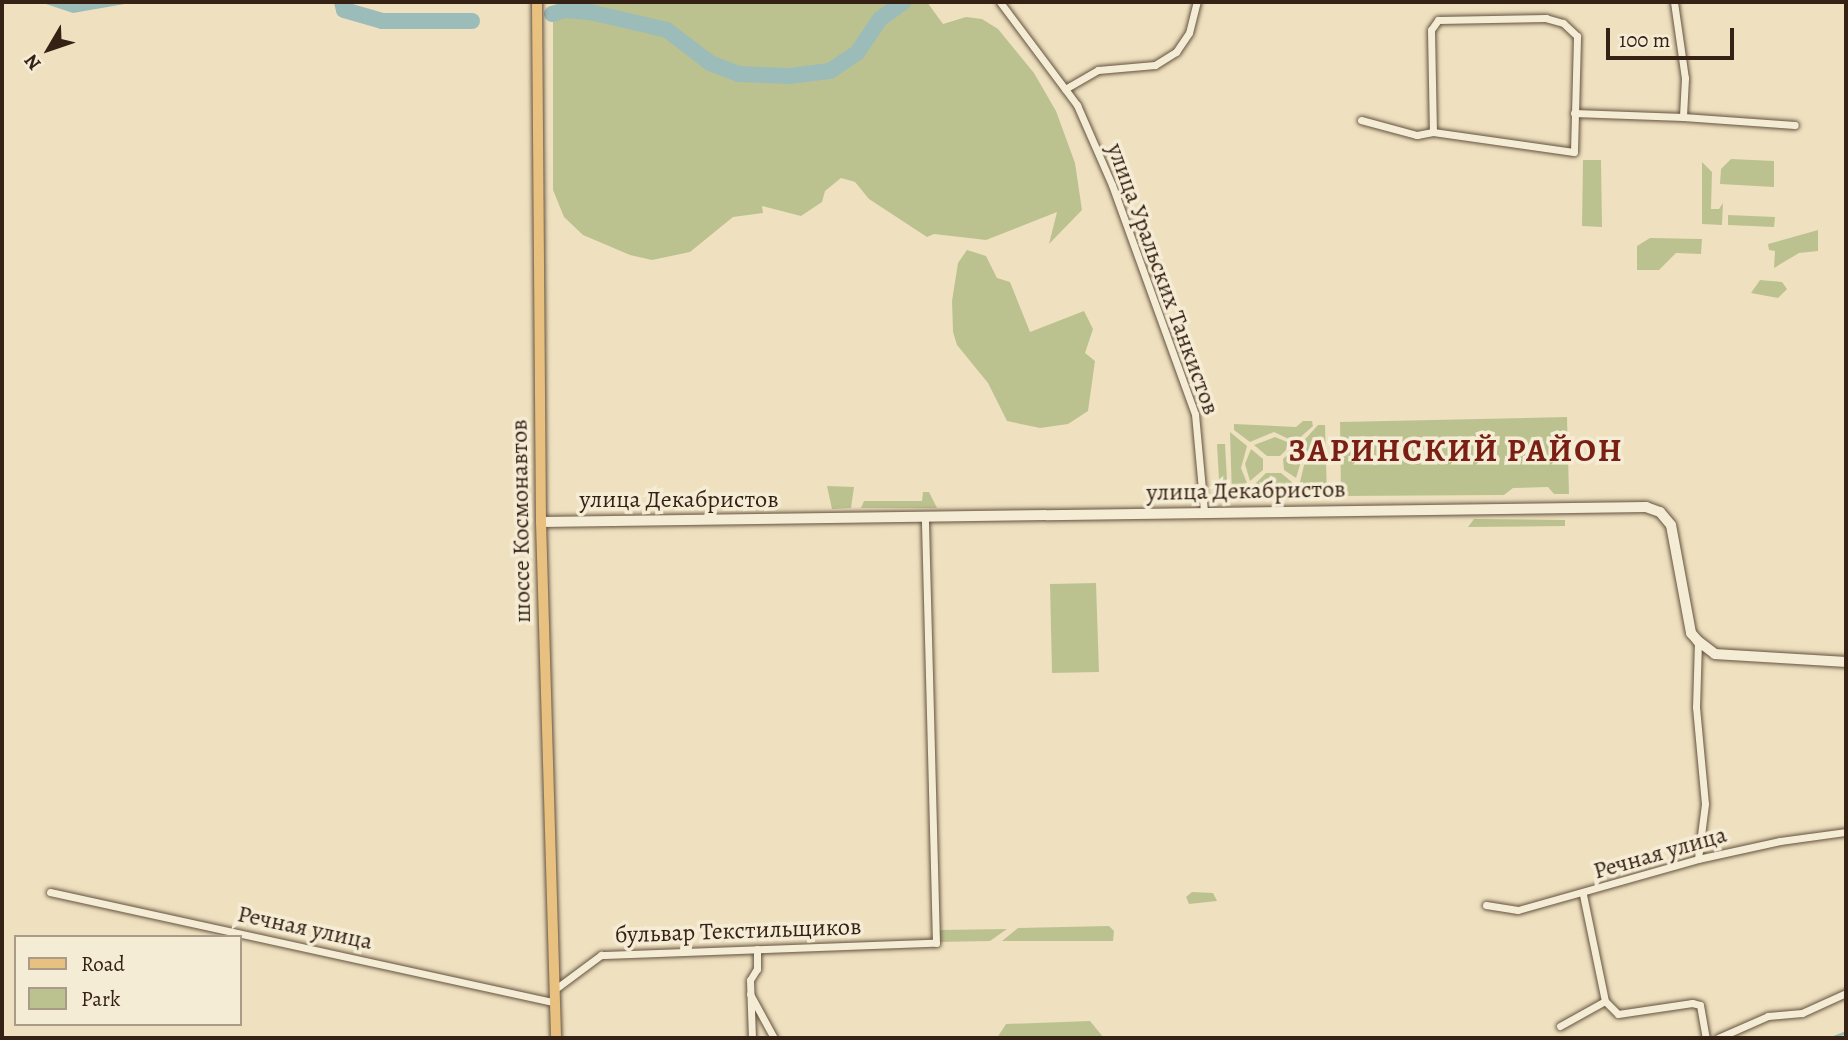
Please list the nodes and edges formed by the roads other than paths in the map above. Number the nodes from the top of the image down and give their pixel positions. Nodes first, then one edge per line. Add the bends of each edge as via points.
1 (537, 2) edge
2 (1000, 2) edge
3 (1197, 2) edge
4 (1674, 2) edge
5 (1065, 89) junction
6 (1574, 113) junction
7 (1683, 117) junction
8 (1361, 120) dead end
9 (1795, 125) dead end
10 (1433, 132) junction
11 (1204, 511) junction
12 (925, 516) junction
13 (541, 522) junction
14 (1698, 641) junction
15 (1846, 662) edge
16 (1846, 832) edge
17 (1698, 859) junction
18 (50, 892) dead end
19 (1583, 895) junction
20 (1486, 905) dead end
21 (757, 949) junction
22 (554, 989) junction
23 (749, 993) junction
24 (1846, 993) edge
25 (1605, 1001) junction
26 (553, 1002) junction
27 (1560, 1026) dead end
28 (556, 1038) edge
29 (752, 1038) edge
30 (774, 1038) edge
31 (1706, 1038) edge
32 (1718, 1038) edge

1 - 13 main road, шоссе Космонавтов
2 - 5 street, улица Уральских Танкистов
3 - 5 street via 1189,33 1176,52 1154,65 1098,70
4 - 7 street via 1685,78
5 - 11 street, улица Уральских Танкистов via 1077,105 1195,414
6 - 7 street
6 - 10 street via 1574,152
6 - 10 street via 1579,63 1577,36 1569,27 1546,18 1448,17 1438,20 1431,30
7 - 9 street
8 - 10 street via 1417,135
11 - 12 street, улица Декабристов
11 - 14 street, улица Декабристов via 1646,507 1660,512 1671,525 1691,633
12 - 13 street, улица Декабристов
12 - 21 street, бульвар Текстильщиков via 936,943
13 - 22 main road, шоссе Космонавтов
14 - 15 street via 1715,654
14 - 17 street via 1696,707 1705,804
16 - 17 street, Речная улица
17 - 19 street, Речная улица
18 - 26 street, Речная улица
19 - 20 street, Речная улица via 1518,910
19 - 25 street
21 - 22 street, бульвар Текстильщиков via 601,955
21 - 23 street
22 - 26 main road, шоссе Космонавтов
23 - 29 street
23 - 30 street
24 - 32 street via 1802,1013 1768,1016
25 - 27 street
25 - 31 street via 1618,1014 1700,1005
26 - 28 main road, шоссе Космонавтов

